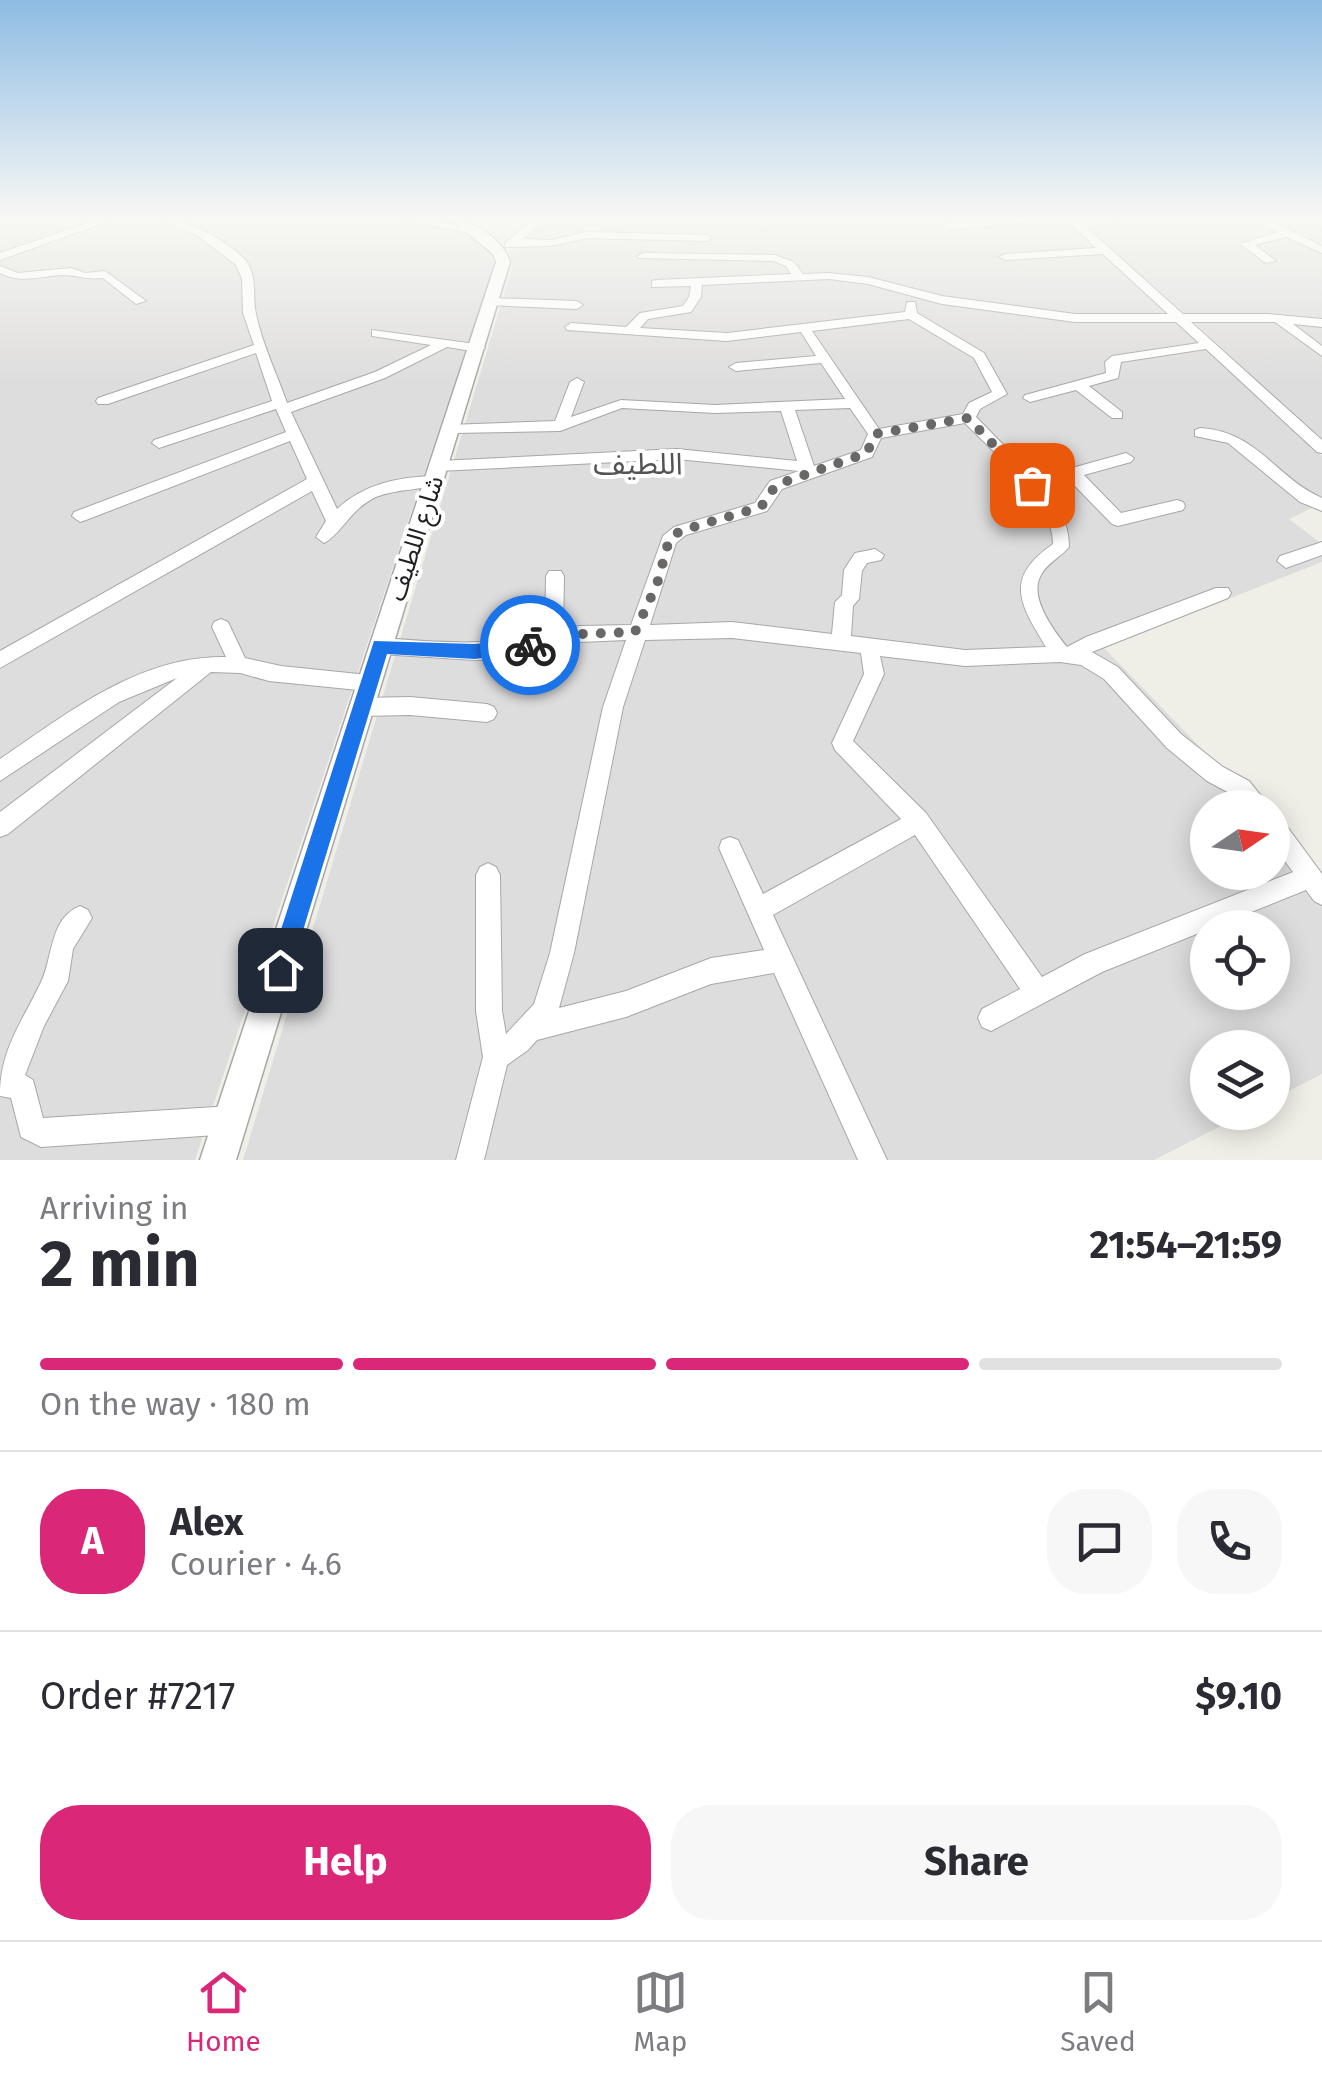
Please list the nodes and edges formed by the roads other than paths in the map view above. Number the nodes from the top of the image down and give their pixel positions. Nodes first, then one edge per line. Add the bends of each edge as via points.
1 (12, 274) edge
2 (42, 274) edge
3 (78, 274) edge
4 (103, 274) edge
5 (104, 274) edge
6 (246, 274) edge
7 (499, 274) edge
8 (797, 274) edge
9 (1132, 274) edge
10 (16, 276) junction
11 (799, 277) junction
12 (698, 282) junction
13 (0, 283) edge
14 (656, 284) dead end
15 (582, 287) dead end
16 (910, 291) junction
17 (140, 301) dead end
18 (490, 302) junction
19 (577, 306) junction
20 (912, 315) junction
21 (1178, 318) junction
22 (1278, 318) junction
23 (1322, 322) edge
24 (805, 329) junction
25 (630, 330) junction
26 (377, 333) dead end
27 (443, 344) junction
28 (1208, 344) junction
29 (261, 347) junction
30 (478, 348) junction
31 (1322, 352) edge
32 (826, 358) junction
33 (736, 368) dead end
34 (577, 382) dead end
35 (1080, 385) junction
36 (1030, 398) dead end
37 (103, 401) dead end
38 (855, 403) junction
39 (281, 407) junction
40 (787, 408) junction
41 (1117, 415) dead end
42 (968, 418) junction
43 (560, 426) junction
44 (453, 428) junction
45 (1200, 433) dead end
46 (294, 434) junction
47 (875, 434) junction
48 (159, 442) dead end
49 (1322, 448) edge
50 (1126, 458) dead end
51 (808, 470) junction
52 (1072, 473) junction
53 (436, 474) junction
54 (315, 482) junction
55 (1032, 485) junction
56 (1322, 505) edge
57 (1177, 506) dead end
58 (80, 516) dead end
59 (334, 521) junction
60 (324, 537) dead end
61 (1322, 548) edge
62 (875, 555) dead end
63 (1286, 561) dead end
64 (555, 576) dead end
65 (1222, 593) dead end
66 (221, 627) dead end
67 (635, 632) junction
68 (554, 640) junction
69 (841, 644) junction
70 (380, 646) junction
71 (869, 648) junction
72 (1064, 654) junction
73 (0, 660) edge
74 (240, 665) junction
75 (207, 666) junction
76 (365, 695) junction
77 (487, 713) dead end
78 (0, 771) edge
79 (1243, 790) edge
80 (918, 821) junction
81 (0, 826) edge
82 (730, 848) dead end
83 (1290, 850) edge
84 (488, 874) dead end
85 (1316, 885) edge
86 (758, 910) junction
87 (80, 918) dead end
88 (781, 959) junction
89 (1038, 992) junction
90 (991, 1018) dead end
91 (529, 1029) junction
92 (496, 1057) junction
93 (4, 1081) edge
94 (231, 1120) junction
95 (218, 1160) edge
96 (470, 1160) edge
97 (874, 1160) edge

1 - 10 street
2 - 10 street
3 - 4 street
5 - 17 street
6 - 29 street
7 - 18 street, شارع اللطيف
8 - 11 street
9 - 21 street
10 - 13 street
11 - 12 street
11 - 16 street via 850,277
12 - 14 street
12 - 25 street via 687,309 644,316
15 - 19 street
16 - 20 street
16 - 21 street via 1075,318
18 - 19 street
18 - 30 street, شارع اللطيف
19 - 25 street via 570,328
20 - 24 street
20 - 42 street via 979,356 990,370 1000,394 974,406
21 - 22 street
21 - 28 street
22 - 23 street
22 - 31 street
24 - 25 street via 727,337
24 - 32 street
26 - 27 street
27 - 30 street
27 - 39 street via 380,376
28 - 35 street via 1117,359 1113,376
28 - 49 street
29 - 37 street
29 - 39 street
30 - 44 street, شارع اللطيف
32 - 33 street
32 - 38 street
34 - 43 street
35 - 36 street
35 - 41 street
38 - 40 street
38 - 47 street
39 - 46 street
39 - 48 street
40 - 43 street via 620,404
40 - 51 street
42 - 47 street
42 - 55 street
43 - 44 street
44 - 53 street, شارع اللطيف
45 - 56 street via 1230,436 1284,484
46 - 54 street
46 - 58 street
47 - 51 street via 867,453
50 - 52 street
51 - 53 street via 677,454
51 - 67 street via 776,485 761,507 669,540
52 - 55 street
52 - 57 street via 1118,520
53 - 59 street via 382,485
53 - 70 street, شارع اللطيف
54 - 59 street
54 - 73 street
55 - 72 street via 1065,536 1061,547 1040,558 1027,592
59 - 60 street
61 - 63 street
62 - 69 street via 861,558 853,570
64 - 68 street
65 - 72 street
66 - 74 street
67 - 68 street
67 - 69 street via 732,630
67 - 91 street via 597,775 562,954 545,1011
68 - 70 street via 475,652
69 - 71 street
70 - 76 street, شارع اللطيف
71 - 72 street via 965,658
71 - 80 street via 874,674 842,743
72 - 79 street via 1085,657 1111,673 1174,741
74 - 75 street
74 - 76 street
75 - 78 street via 152,676
75 - 81 street
76 - 77 street
76 - 94 street, شارع اللطيف
80 - 86 street
80 - 89 street
82 - 86 street
83 - 85 street
84 - 92 street
85 - 89 street via 1094,963
86 - 88 street
87 - 93 street
88 - 91 street via 711,971 626,1004
88 - 97 street
89 - 90 street
91 - 92 street
92 - 96 street
93 - 94 street via 23,1090 31,1127 41,1133
94 - 95 street, شارع اللطيف

